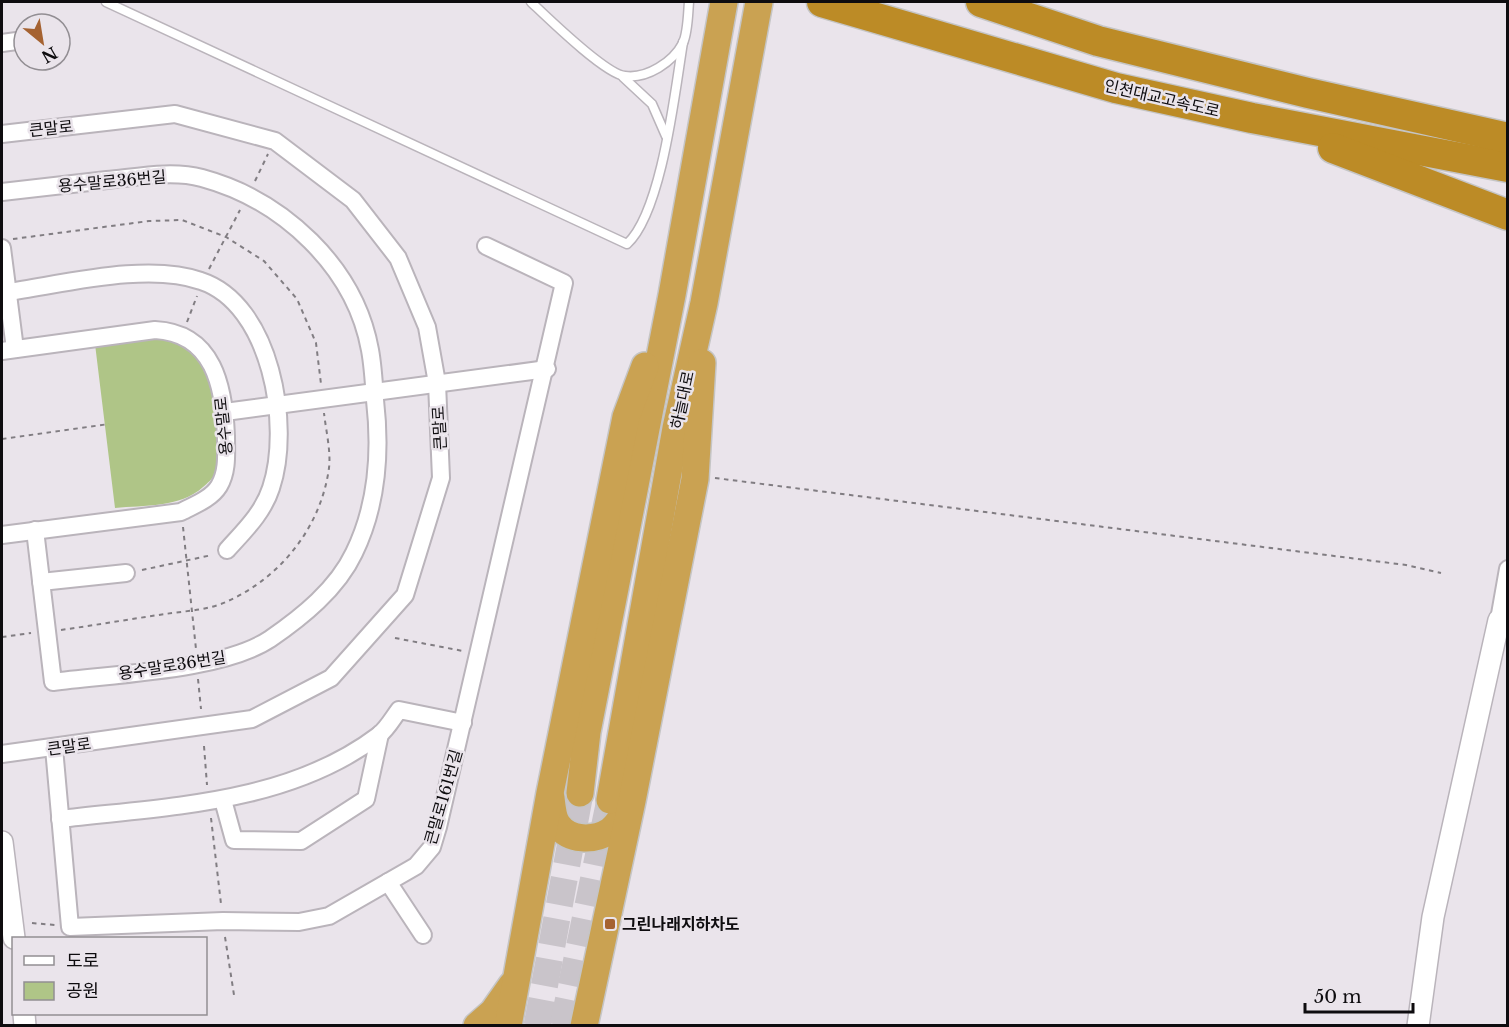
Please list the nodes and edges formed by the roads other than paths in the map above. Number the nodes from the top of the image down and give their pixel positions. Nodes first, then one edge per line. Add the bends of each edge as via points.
1 (106, 2) edge
2 (531, 2) edge
3 (689, 2) edge
4 (724, 2) edge
5 (759, 2) edge
6 (825, 2) edge
7 (981, 2) edge
8 (683, 42) junction
9 (623, 76) junction
10 (1252, 118) junction
11 (2, 134) edge
12 (667, 138) junction
13 (1508, 138) edge
14 (1508, 167) edge
15 (2, 192) edge
16 (1508, 215) edge
17 (7, 244) edge
18 (486, 246) dead end
19 (8, 292) junction
20 (672, 295) junction
21 (8, 350) edge
22 (547, 369) junction
23 (437, 383) junction
24 (374, 391) junction
25 (275, 405) junction
26 (225, 412) junction
27 (35, 530) junction
28 (2, 535) edge
29 (227, 550) road end
30 (1508, 569) edge
31 (126, 573) road end
32 (41, 582) junction
33 (1503, 621) edge
34 (463, 723) junction
35 (380, 734) junction
36 (54, 748) junction
37 (2, 754) edge
38 (580, 793) tunnel mouth
39 (550, 794) junction
40 (216, 800) junction
41 (621, 801) junction
42 (60, 819) junction
43 (2, 842) edge
44 (388, 882) junction
45 (423, 935) dead end
46 (14, 937) edge
47 (518, 976) junction
48 (477, 1026) edge
49 (508, 1026) edge
50 (584, 1026) edge
51 (1418, 1026) edge

1 - 12 lane via 627,244 638,234
2 - 9 lane via 574,43
3 - 8 lane
4 - 20 highway, 하늘대로
5 - 41 highway via 704,303 695,479
6 - 10 highway, 인천대교고속도로 via 1116,88
7 - 13 highway via 1098,41
8 - 9 lane via 662,66 644,75
8 - 12 lane
9 - 12 lane via 652,104
10 - 14 highway, 인천대교고속도로
10 - 16 highway
11 - 23 street, 큰말로 via 175,114 275,141 352,200 398,258 427,327
15 - 24 street, 용수말로36번길 via 158,175 201,178 247,195 280,215 315,244 340,276 358,311 370,349
17 - 19 street
18 - 22 street, 큰말로161번길 via 564,283
19 - 21 street
19 - 25 street via 141,274 172,273 203,281 231,297 251,321 264,346
20 - 38 highway, 하늘대로 via 600,662
20 - 39 highway via 626,417
21 - 26 street, 용수말로 via 155,330 175,331 198,346 214,365
22 - 23 street
22 - 34 street, 큰말로161번길
23 - 24 street
23 - 36 street, 큰말로 via 441,478 405,595 331,678 252,719
24 - 25 street
24 - 32 street, 용수말로36번길 via 379,430 368,522 353,556 328,590 267,641 229,657 197,664 53,682
25 - 26 street
25 - 29 street via 278,465 270,490 257,516
26 - 27 street, 용수말로 via 227,465 219,487 203,501 181,512
27 - 28 street, 용수말로
27 - 32 street, 용수말로36번길
30 - 33 street
31 - 32 street
33 - 51 street via 1433,918
34 - 35 street via 399,710
34 - 44 street, 큰말로161번길 via 432,847 416,866
35 - 40 street via 314,774
35 - 40 street via 366,799 301,841 234,840
36 - 37 street, 큰말로
36 - 42 street
39 - 41 highway via 556,824 568,836 595,837 610,831 619,823
39 - 47 highway
40 - 42 street
41 - 50 highway
42 - 44 street, 큰말로161번길 via 70,927 299,922 329,916
43 - 46 street
44 - 45 street
47 - 48 highway via 493,1012
47 - 49 highway

